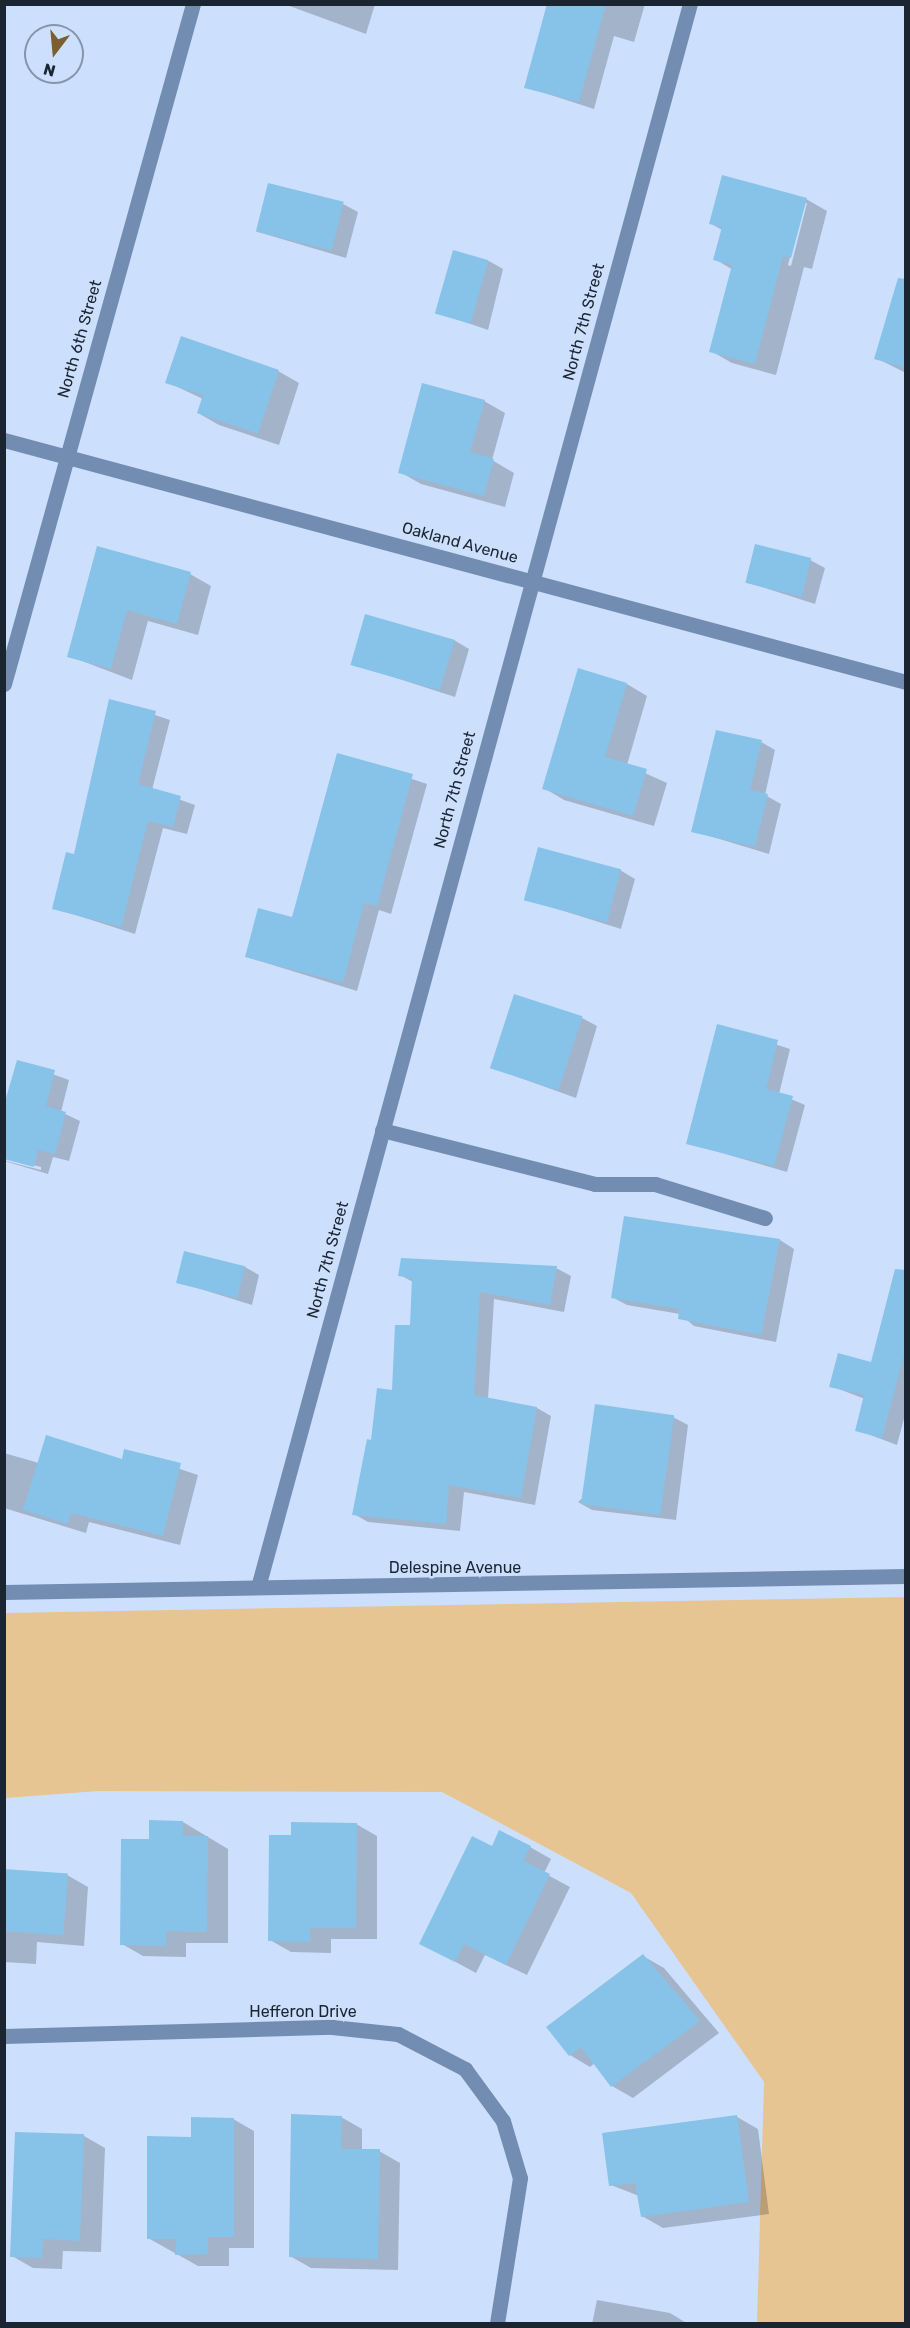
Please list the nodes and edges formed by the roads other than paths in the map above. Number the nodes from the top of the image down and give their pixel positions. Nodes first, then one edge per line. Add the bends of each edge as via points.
1 (193, 4) edge
2 (690, 4) edge
3 (4, 440) edge
4 (65, 455) junction
5 (530, 580) junction
6 (906, 682) edge
7 (4, 684) edge
8 (382, 1130) junction
9 (765, 1218) dead end
10 (906, 1576) edge
11 (258, 1587) junction
12 (4, 1592) edge
13 (4, 2036) edge
14 (498, 2324) edge

1 - 4 street, North 6th Street
2 - 5 street, North 7th Street
3 - 4 street, Oakland Avenue
4 - 5 street, Oakland Avenue
4 - 7 street, North 6th Street
5 - 6 street, Oakland Avenue
5 - 8 street, North 7th Street
8 - 9 street via 596,1184 655,1184
8 - 11 street, North 7th Street
10 - 11 street, Delespine Avenue via 547,1586
11 - 12 street, Delespine Avenue
13 - 14 street, Hefferon Drive via 332,2027 398,2034 465,2069 503,2121 520,2178

